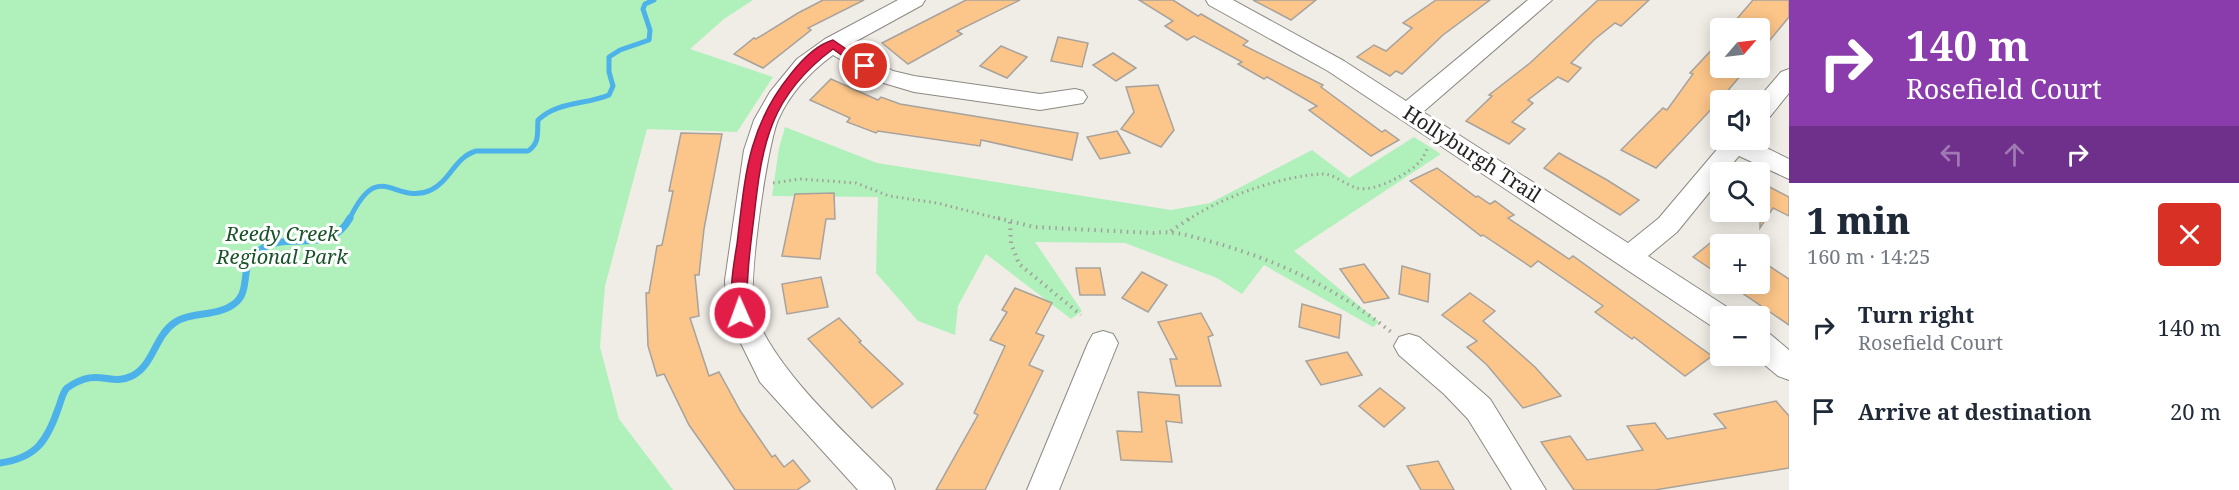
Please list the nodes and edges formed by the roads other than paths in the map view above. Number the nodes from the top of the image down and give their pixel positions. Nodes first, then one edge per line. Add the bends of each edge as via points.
1 (914, 0) edge
2 (1541, 0) edge
3 (1221, 1) edge
4 (833, 44) junction
5 (1789, 77) edge
6 (1075, 97) dead end
7 (1770, 101) edge
8 (1408, 112) junction
9 (1729, 150) edge
10 (1752, 150) edge
11 (1789, 170) edge
12 (1629, 257) junction
13 (1710, 310) edge
14 (1103, 343) dead end
15 (1409, 346) road end
16 (1770, 351) edge
17 (1789, 366) edge
18 (879, 490) edge
19 (1043, 490) edge
20 (1530, 490) edge

1 - 4 street
2 - 8 street
3 - 8 street, Hollyburgh Trail
4 - 6 street via 875,71 914,84 1040,102
4 - 18 street via 805,64 766,120 751,183 739,280 740,313 771,373
5 - 7 street
8 - 12 street, Hollyburgh Trail
9 - 12 street via 1668,225
10 - 11 street
12 - 13 street, Hollyburgh Trail
14 - 19 street
15 - 20 street via 1479,409
16 - 17 street

